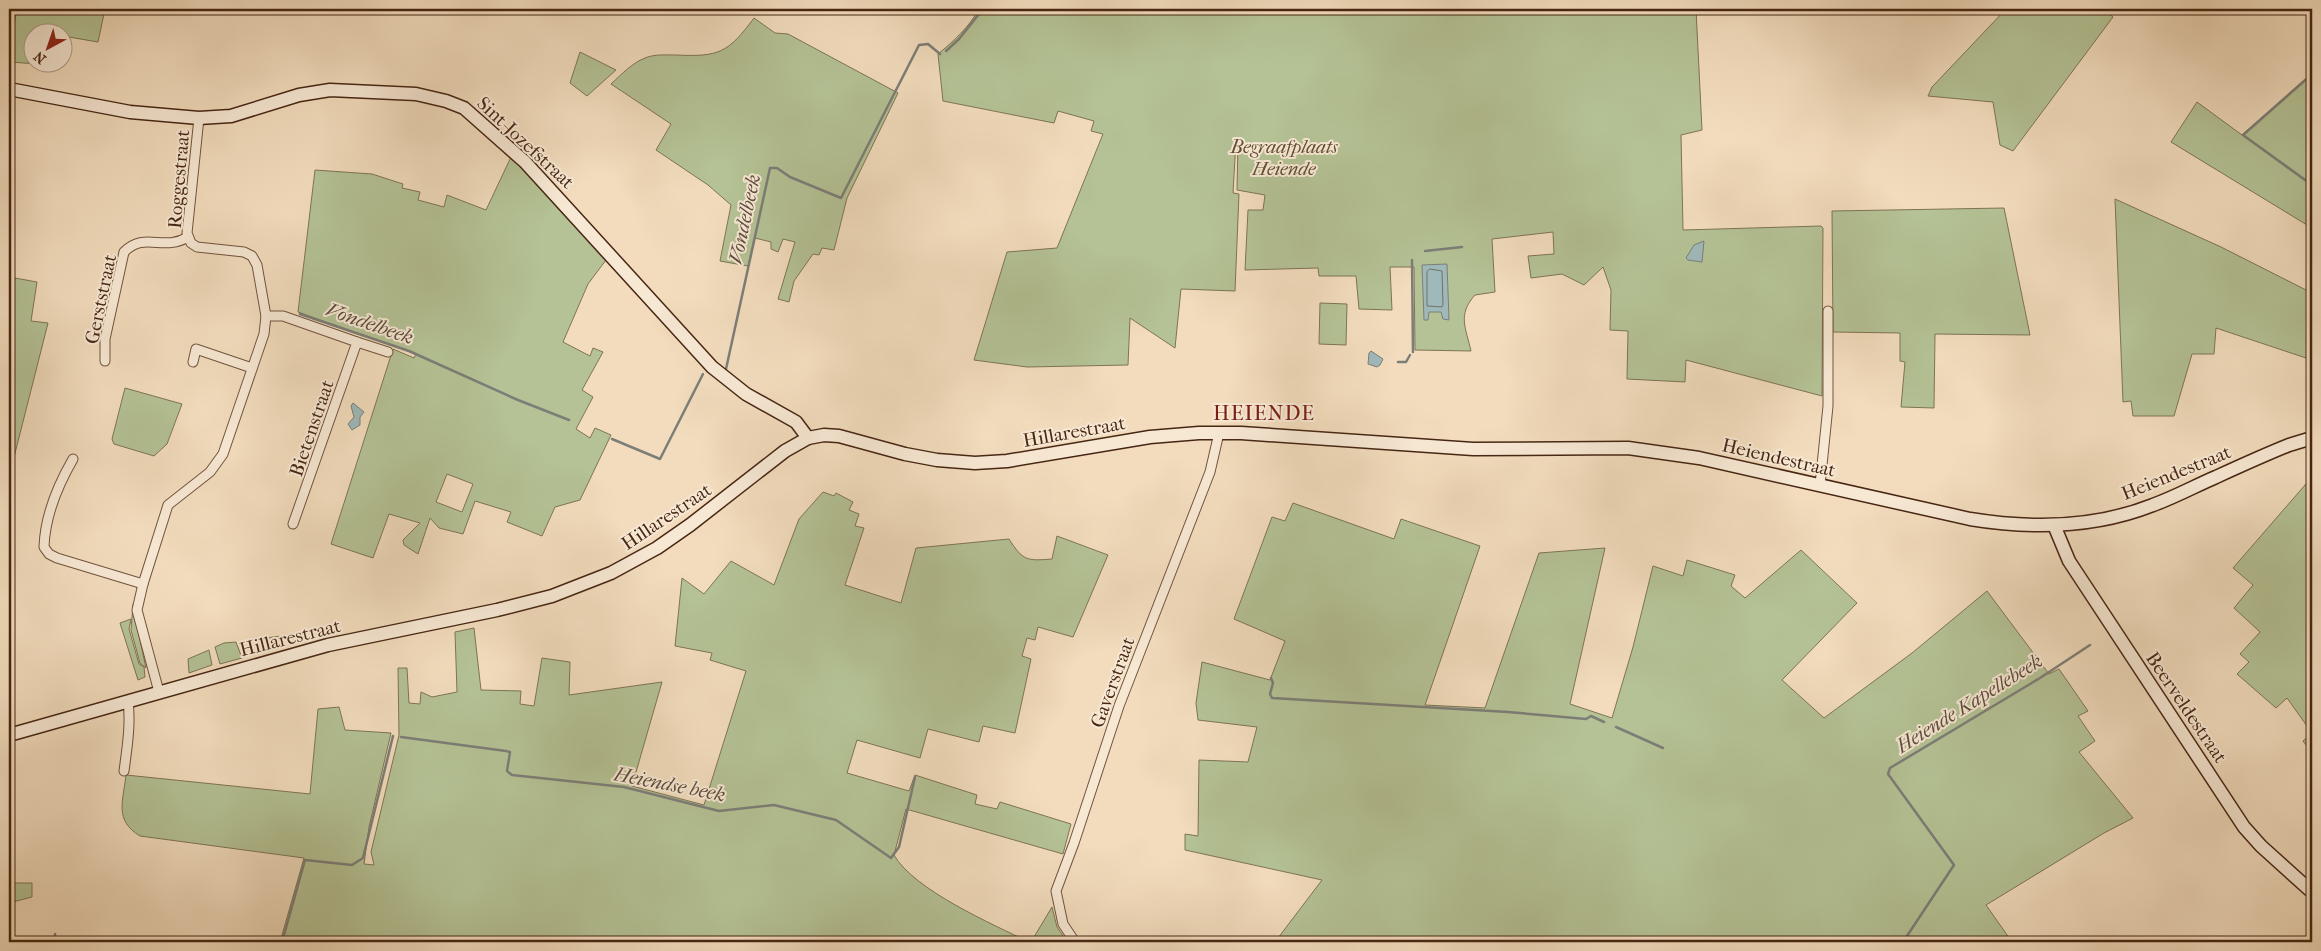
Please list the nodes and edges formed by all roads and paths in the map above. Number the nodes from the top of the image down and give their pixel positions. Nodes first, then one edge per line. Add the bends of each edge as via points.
1 (9, 89) edge
2 (199, 118) junction
3 (188, 237) junction
4 (1828, 311) dead end
5 (266, 316) junction
6 (357, 342) junction
7 (388, 352) dead end
8 (105, 361) dead end
9 (193, 362) dead end
10 (252, 368) junction
11 (1219, 432) junction
12 (808, 438) junction
13 (2312, 438) edge
14 (73, 459) dead end
15 (1820, 485) junction
16 (294, 524) dead end
17 (2054, 525) junction
18 (143, 584) junction
19 (159, 692) junction
20 (128, 701) junction
21 (9, 734) edge
22 (124, 771) dead end
23 (2312, 892) edge
24 (1075, 942) edge

1 - 2 main road, Sint-Jozefstraat via 130,112
2 - 3 street, Roggestraat
2 - 12 main road, Sint-Jozefstraat via 231,116 298,94 330,90 416,94 464,108 525,162 712,367 746,394 796,422
3 - 5 street, Roggestraat via 197,247 244,252 252,256 257,266
3 - 8 street, Gerststraat via 171,244 141,241 133,243 124,252 105,339
4 - 15 street via 1828,406
5 - 6 street via 283,316
5 - 10 street, Roggestraat via 264,334
6 - 7 street
6 - 16 street, Bietenstraat
9 - 10 street via 196,349
10 - 18 street, Roggestraat via 223,454 210,472 168,505
11 - 12 main road, Hillarestraat via 1150,436 1036,457 975,463 923,457 840,436
11 - 15 main road, Heiendestraat via 1473,449 1628,448 1699,458
11 - 24 street, Gaverstraat via 1210,472 1119,706 1056,890 1063,924
12 - 19 main road, Hillarestraat via 785,451 657,548 585,584 526,604 328,645
13 - 17 main road, Heiendestraat via 2272,452 2153,505 2079,524
14 - 18 street via 61,481 44,534 44,547 57,558
15 - 17 main road, Heiendestraat via 1970,520
17 - 23 main road, Beerveldestraat via 2068,561 2244,827
18 - 19 street, Roggestraat via 137,610
19 - 20 main road, Hillarestraat
20 - 21 main road, Hillarestraat
20 - 22 street

